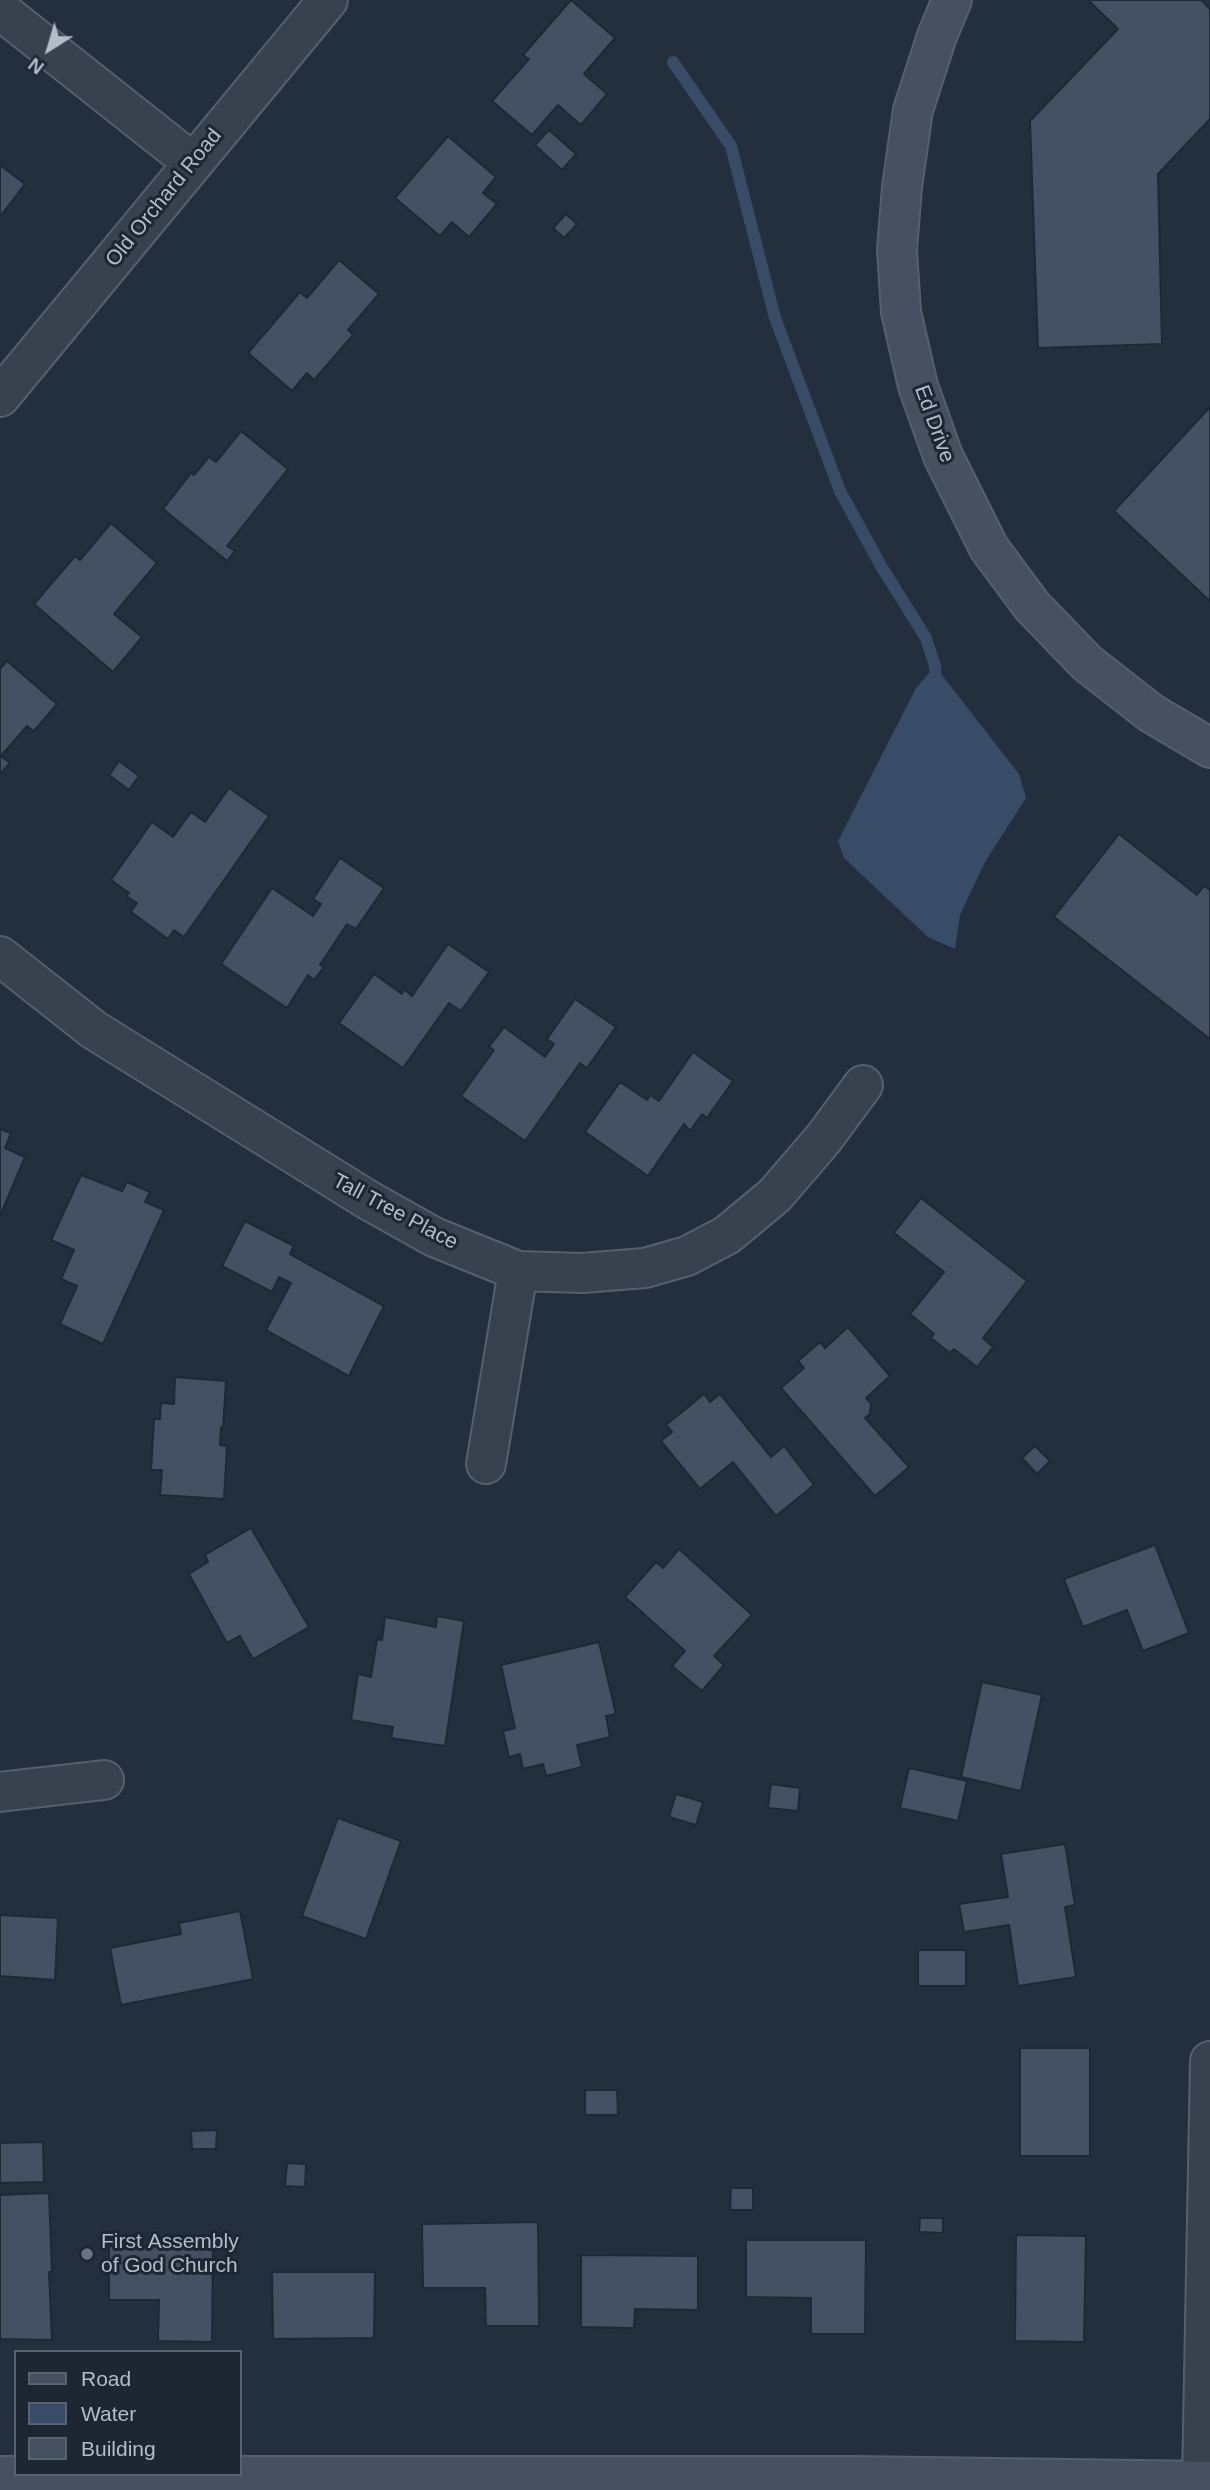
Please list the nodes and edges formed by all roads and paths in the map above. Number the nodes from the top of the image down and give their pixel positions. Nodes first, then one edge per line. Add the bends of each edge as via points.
1 (328, 0) edge
2 (952, 0) edge
3 (0, 10) edge
4 (192, 162) junction
5 (0, 397) edge
6 (1210, 748) edge
7 (0, 956) edge
8 (863, 1085) dead end
9 (518, 1271) junction
10 (486, 1464) dead end
11 (104, 1780) dead end
12 (0, 1792) edge
13 (1210, 2061) edge
14 (0, 2476) edge
15 (1206, 2481) edge

1 - 4 street, Old Orchard Road
2 - 6 main road, Ed Drive via 913,110 902,187 897,250 901,312 918,386 943,456 989,548 1032,606 1087,663 1151,713
3 - 4 street
4 - 5 street, Old Orchard Road
7 - 9 street, Tall Tree Place via 94,1030 368,1200 434,1237
8 - 9 street, Tall Tree Place via 775,1195 727,1235 687,1256 645,1268 582,1273
9 - 10 street
11 - 12 street
13 - 15 street
14 - 15 main road via 855,2476

